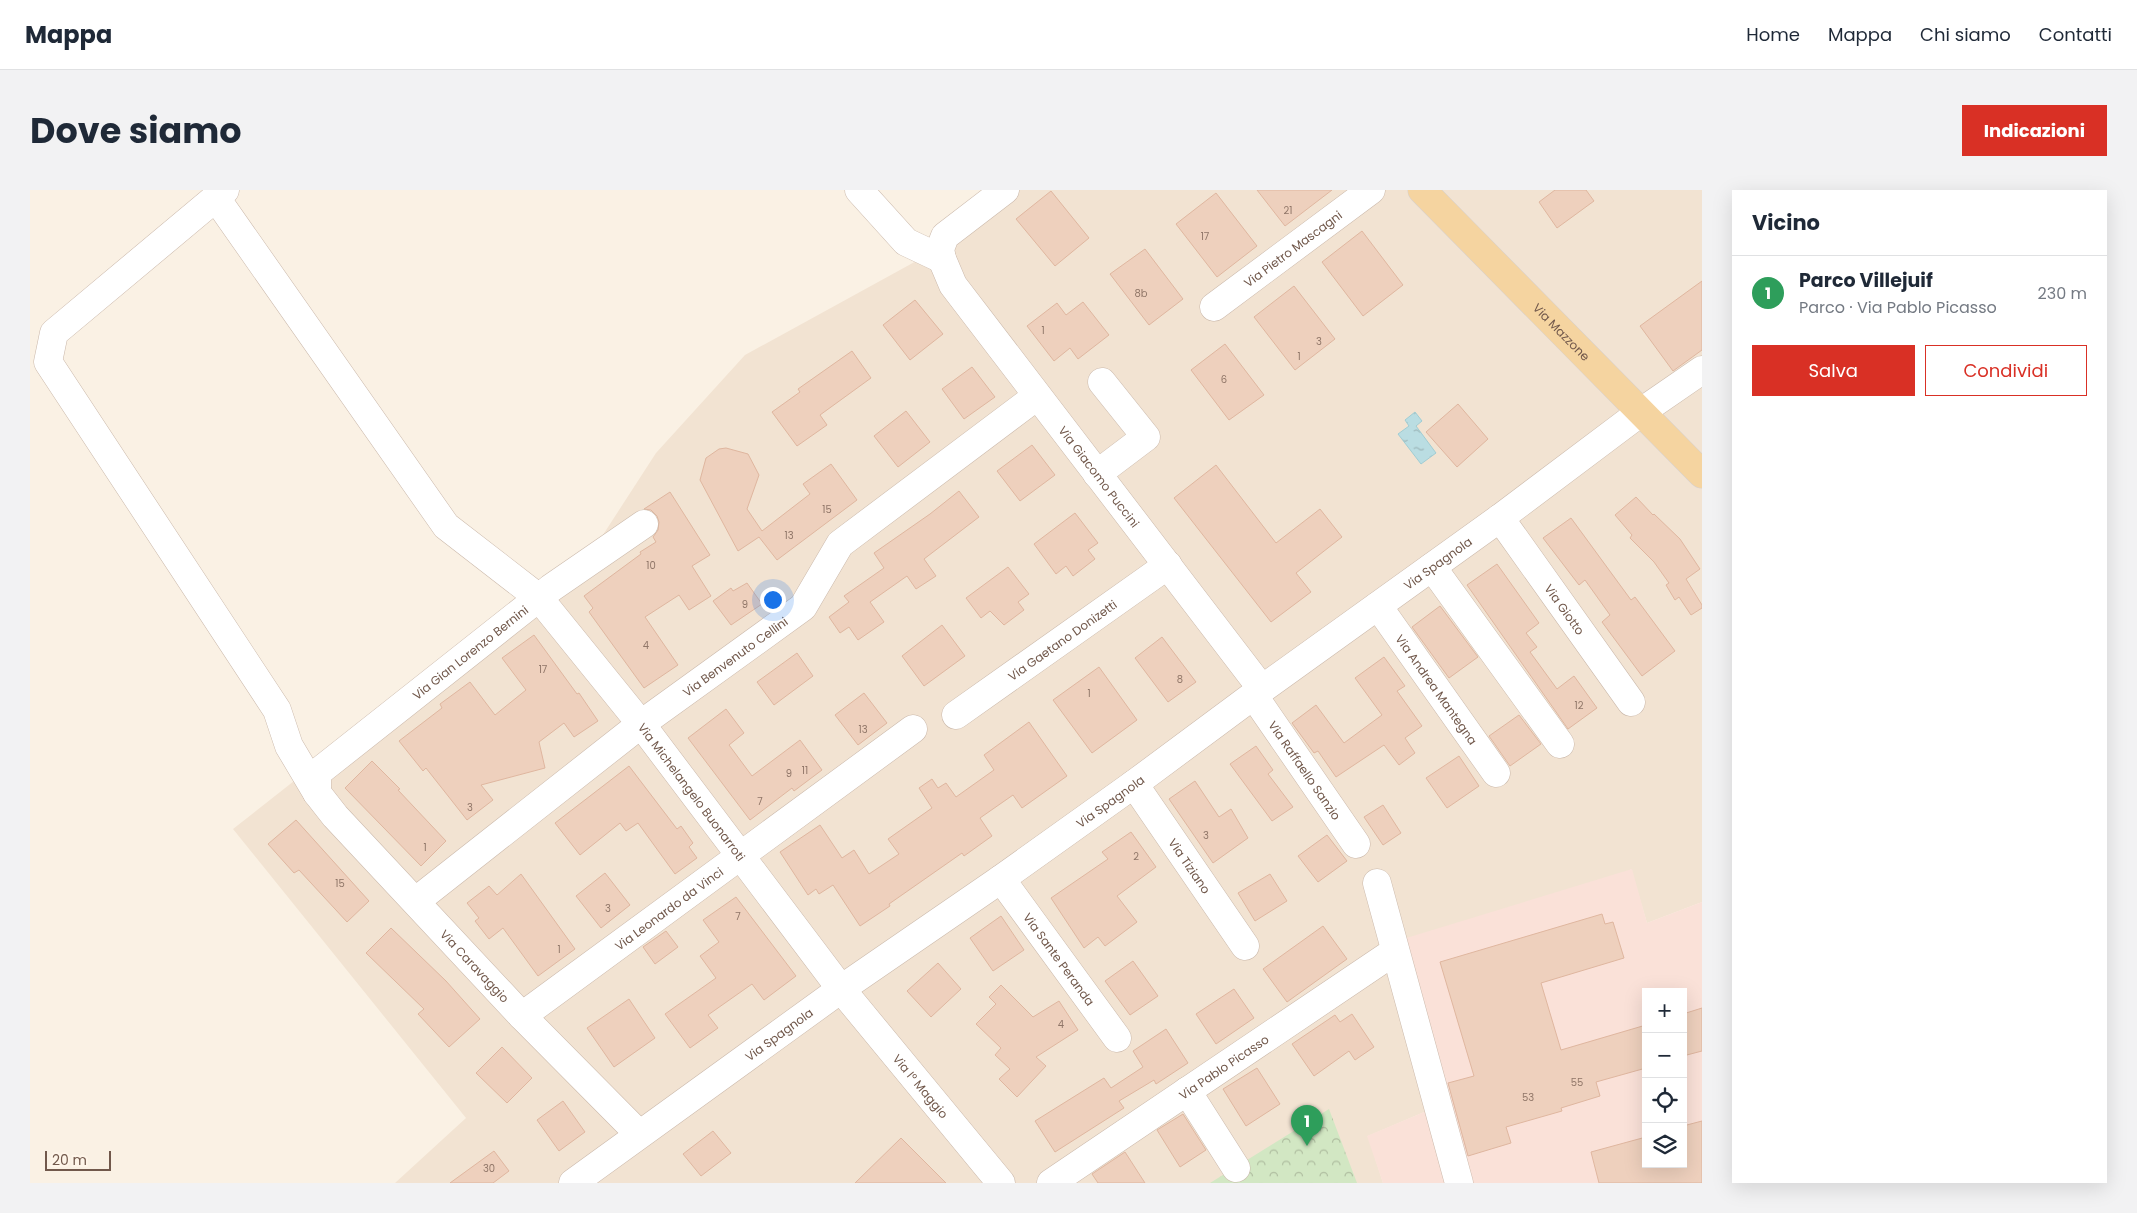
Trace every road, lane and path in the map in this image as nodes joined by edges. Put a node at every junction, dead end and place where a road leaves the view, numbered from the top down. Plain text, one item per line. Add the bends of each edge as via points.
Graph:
1 (859, 190) edge
2 (1005, 190) edge
3 (1371, 190) edge
4 (1422, 190) edge
5 (220, 194) edge
6 (942, 260) junction
7 (1214, 307) dead end
8 (1702, 370) edge
9 (1102, 382) dead end
10 (1037, 396) junction
11 (1641, 412) junction
12 (1097, 474) junction
13 (1702, 474) edge
14 (1500, 518) junction
15 (644, 524) dead end
16 (1168, 565) junction
17 (1432, 567) junction
18 (540, 598) junction
19 (1378, 606) junction
20 (1258, 692) junction
21 (1631, 702) dead end
22 (956, 715) dead end
23 (641, 724) junction
24 (912, 728) dead end
25 (1560, 744) dead end
26 (1496, 773) dead end
27 (1134, 784) junction
28 (317, 793) junction
29 (1356, 844) dead end
30 (739, 855) junction
31 (1001, 879) junction
32 (1377, 883) dead end
33 (416, 901) junction
34 (1245, 946) dead end
35 (1395, 951) junction
36 (841, 989) junction
37 (522, 1016) junction
38 (1117, 1038) dead end
39 (1187, 1091) junction
40 (639, 1134) junction
41 (1236, 1168) dead end
42 (573, 1183) edge
43 (1001, 1183) edge
44 (1051, 1183) edge
45 (1459, 1183) edge

1 - 6 street via 906,242
2 - 6 street via 945,236 940,249
3 - 7 street, Via Pietro Mascagni
4 - 11 main road, Via Mazzone
5 - 18 street, Via Michelangelo Buonarroti via 446,526
5 - 28 street, Via Caravaggio via 54,333 48,362 277,710 289,746
6 - 10 street, Via Giacomo Puccini via 953,285
8 - 11 street, Via Spagnola
9 - 12 street via 1146,437
10 - 12 street, Via Giacomo Puccini
10 - 23 street, Via Benvenuto Cellini via 840,544 803,607
11 - 13 main road, Via Mazzone
11 - 14 street, Via Spagnola
12 - 16 street, Via Giacomo Puccini
14 - 17 street, Via Spagnola
14 - 21 street, Via Giotto
15 - 18 street, Via Gian Lorenzo Bernini
16 - 20 street, Via Giacomo Puccini
16 - 22 street, Via Gaetano Donizetti
17 - 19 street, Via Spagnola
17 - 25 street
18 - 23 street, Via Michelangelo Buonarroti
18 - 28 street, Via Gian Lorenzo Bernini via 317,773
19 - 20 street, Via Spagnola
19 - 26 street, Via Andrea Mantegna
20 - 27 street, Via Spagnola
20 - 29 street, Via Raffaello Sanzio
23 - 30 street, Via Michelangelo Buonarroti
23 - 33 street, Via Benvenuto Cellini
24 - 30 street, Via Leonardo da Vinci
27 - 31 street, Via Spagnola
27 - 34 street, Via Tiziano
28 - 33 street, Via Caravaggio
30 - 36 street, Via Michelangelo Buonarroti
30 - 37 street, Via Leonardo da Vinci
31 - 36 street, Via Spagnola
31 - 38 street, Via Sante Peranda
32 - 35 street
33 - 37 street, Via Caravaggio
35 - 39 street, Via Pablo Picasso
35 - 45 street
36 - 40 street, Via Spagnola
36 - 43 street, Via I° Maggio
37 - 40 street, Via Caravaggio
39 - 41 street
39 - 44 street, Via Pablo Picasso
40 - 42 street, Via Spagnola

